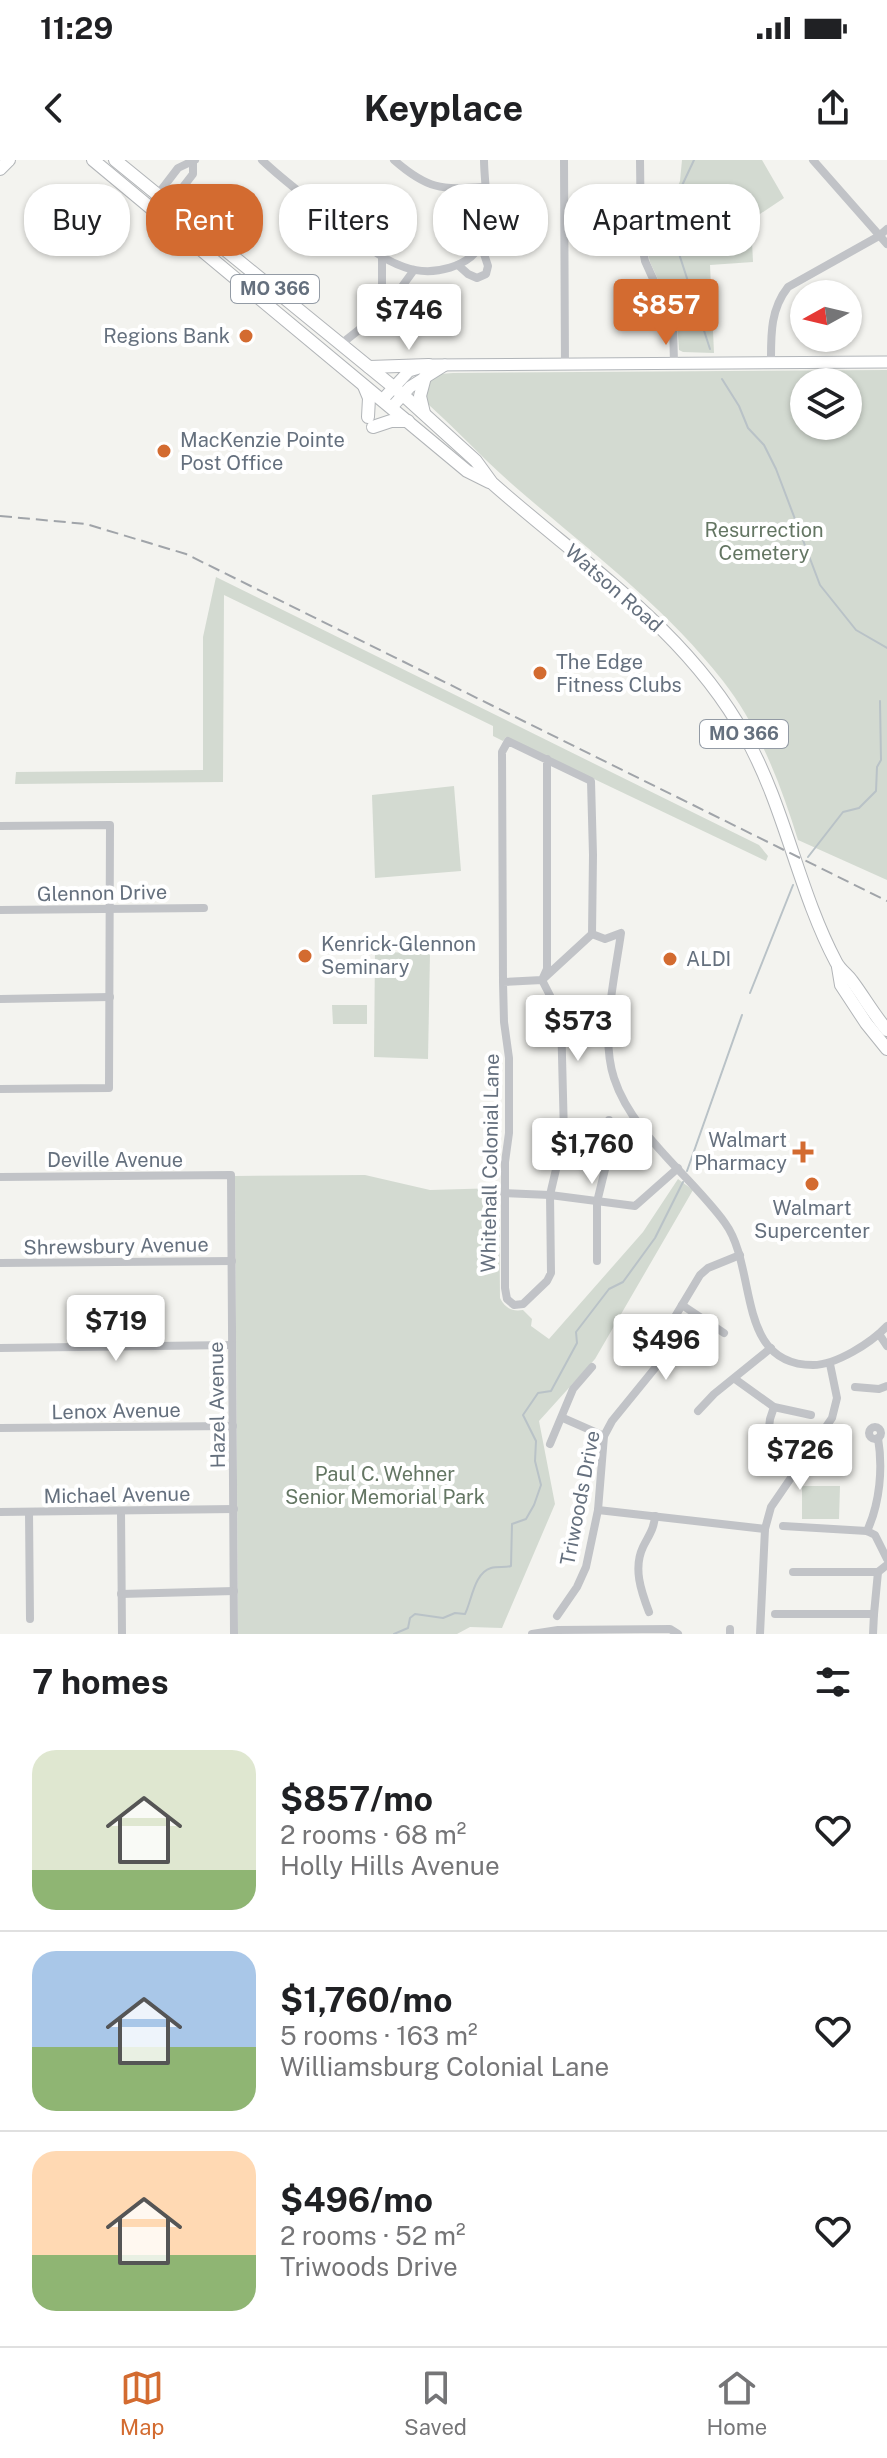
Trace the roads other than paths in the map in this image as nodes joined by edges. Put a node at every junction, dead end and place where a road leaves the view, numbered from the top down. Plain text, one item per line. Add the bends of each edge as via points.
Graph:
1 (9, 160) edge
2 (93, 160) edge
3 (115, 160) edge
4 (262, 160) edge
5 (394, 160) edge
6 (484, 160) edge
7 (564, 160) edge
8 (640, 160) edge
9 (813, 160) edge
10 (194, 161) edge
11 (0, 169) edge
12 (166, 184) edge
13 (185, 184) edge
14 (484, 184) edge
15 (146, 186) edge
16 (433, 186) edge
17 (146, 203) edge
18 (887, 229) edge
19 (879, 236) junction
20 (887, 244) edge
21 (210, 256) edge
22 (232, 256) edge
23 (474, 256) edge
24 (485, 256) edge
25 (382, 257) junction
26 (458, 265) junction
27 (414, 270) junction
28 (367, 328) junction
29 (341, 344) junction
30 (887, 362) edge
31 (771, 363) junction
32 (674, 364) junction
33 (565, 365) junction
34 (369, 367) junction
35 (427, 371) junction
36 (363, 383) junction
37 (397, 390) junction
38 (387, 403) junction
39 (424, 413) junction
40 (408, 421) junction
41 (492, 483) junction
42 (547, 759) junction
43 (0, 826) edge
44 (204, 908) dead end
45 (110, 909) junction
46 (0, 910) edge
47 (592, 934) junction
48 (838, 967) junction
49 (542, 980) junction
50 (503, 982) junction
51 (110, 997) junction
52 (0, 999) edge
53 (887, 1030) edge
54 (887, 1049) edge
55 (0, 1089) edge
56 (609, 1120) dead end
57 (678, 1168) junction
58 (231, 1175) joint
59 (0, 1177) edge
60 (504, 1193) junction
61 (550, 1195) junction
62 (597, 1202) junction
63 (740, 1255) junction
64 (232, 1261) junction
65 (597, 1261) dead end
66 (0, 1263) edge
67 (682, 1305) junction
68 (887, 1326) edge
69 (724, 1333) dead end
70 (879, 1334) junction
71 (232, 1345) junction
72 (887, 1346) edge
73 (0, 1348) edge
74 (771, 1348) junction
75 (830, 1364) junction
76 (592, 1367) dead end
77 (735, 1379) junction
78 (887, 1386) edge
79 (855, 1387) dead end
80 (774, 1407) junction
81 (698, 1411) dead end
82 (811, 1415) dead end
83 (563, 1418) junction
84 (233, 1426) junction
85 (0, 1428) edge
86 (604, 1436) junction
87 (878, 1438) dead end
88 (550, 1444) dead end
89 (765, 1463) dead end
90 (234, 1509) junction
91 (598, 1510) junction
92 (121, 1511) junction
93 (0, 1512) edge
94 (29, 1512) junction
95 (655, 1516) junction
96 (783, 1526) dead end
97 (765, 1529) junction
98 (867, 1531) junction
99 (887, 1562) edge
100 (793, 1572) dead end
101 (878, 1572) junction
102 (234, 1591) junction
103 (121, 1594) junction
104 (649, 1612) dead end
105 (775, 1614) dead end
106 (874, 1614) junction
107 (557, 1616) dead end
108 (30, 1619) dead end
109 (122, 1634) edge
110 (234, 1634) edge
111 (532, 1634) edge
112 (678, 1634) edge
113 (760, 1634) edge
114 (873, 1634) edge

1 - 11 main road
2 - 17 main road, MO 366
3 - 15 main road, MO 366
4 - 25 street
5 - 16 street
6 - 14 street
7 - 33 street
8 - 32 street via 641,240 673,323
9 - 19 street
10 - 12 street via 178,168
10 - 13 street
18 - 19 street
19 - 20 street
19 - 31 street via 788,287 774,314
21 - 36 main road, Watson Road / MO 366
22 - 29 main road, Watson Road / MO 366
23 - 26 street
24 - 26 street via 486,274 477,278
25 - 27 street
25 - 28 street via 382,287
26 - 27 street
27 - 28 street via 398,292 385,328
28 - 29 street
29 - 34 main road, Watson Road / MO 366
30 - 31 main road
31 - 32 main road
32 - 33 main road
33 - 35 main road via 445,365
34 - 35 main road
34 - 37 main road, Watson Road / MO 366
35 - 37 main road via 409,371
35 - 39 main road via 420,396
36 - 38 main road, Watson Road / MO 366
36 - 40 main road via 371,422
37 - 38 main road
37 - 39 main road, Watson Road / MO 366
38 - 40 main road, Watson Road / MO 366
39 - 41 main road, Watson Road / MO 366
40 - 41 main road, Watson Road / MO 366 via 467,471
41 - 48 main road, Watson Road / MO 366 via 658,624 717,691 763,772
42 - 47 street via 591,781
42 - 49 street via 547,969
42 - 50 street, Whitehall Colonial Lane via 508,741 502,752
43 - 45 street via 110,825
44 - 45 street, Glennon Drive
45 - 46 street, Glennon Drive
45 - 51 street
47 - 49 street
47 - 57 street via 605,939 621,933 609,1030 614,1078 628,1109
48 - 53 main road, Watson Road / MO 366
48 - 54 main road, Watson Road / MO 366 via 841,985
49 - 50 street
49 - 61 street via 561,1017 564,1135
50 - 60 street, Whitehall Colonial Lane via 509,1058
51 - 52 street
51 - 55 street via 109,1088
56 - 62 street via 609,1153
57 - 62 street via 635,1206
57 - 63 street via 713,1206
58 - 59 street, Deville Avenue
58 - 64 street, Hazel Avenue
60 - 61 street
60 - 61 street, Whitehall Colonial Lane via 505,1288 514,1305 523,1304 551,1273
61 - 62 street
62 - 65 street
63 - 67 street, Triwoods Drive via 708,1268
63 - 74 street via 754,1321
64 - 66 street, Shrewsbury Avenue
64 - 71 street, Hazel Avenue
67 - 69 street
67 - 86 street, Triwoods Drive via 660,1362
68 - 70 street
70 - 72 street
70 - 75 street
71 - 73 street
71 - 84 street, Hazel Avenue
74 - 75 street via 794,1363
74 - 77 street
75 - 97 street via 837,1398 832,1418 771,1507
76 - 83 street via 573,1389
77 - 80 street
77 - 81 street
78 - 79 street
80 - 82 street
80 - 89 street
83 - 86 street
83 - 88 street
84 - 85 street, Lenox Avenue
84 - 90 street, Hazel Avenue
86 - 91 street, Triwoods Drive
87 - 98 street via 880,1478
90 - 92 street, Michael Avenue
90 - 102 street, Hazel Avenue
91 - 95 street
91 - 107 street, Triwoods Drive via 586,1567
92 - 94 street, Michael Avenue
92 - 103 street
93 - 94 street, Michael Avenue
94 - 108 street
95 - 97 street
95 - 104 street via 638,1576
96 - 98 street
97 - 113 street
98 - 99 street via 875,1535
99 - 101 street
100 - 101 street
101 - 106 street
102 - 103 street
102 - 110 street, Hazel Avenue
103 - 109 street
105 - 106 street
106 - 114 street
111 - 112 street via 670,1629

